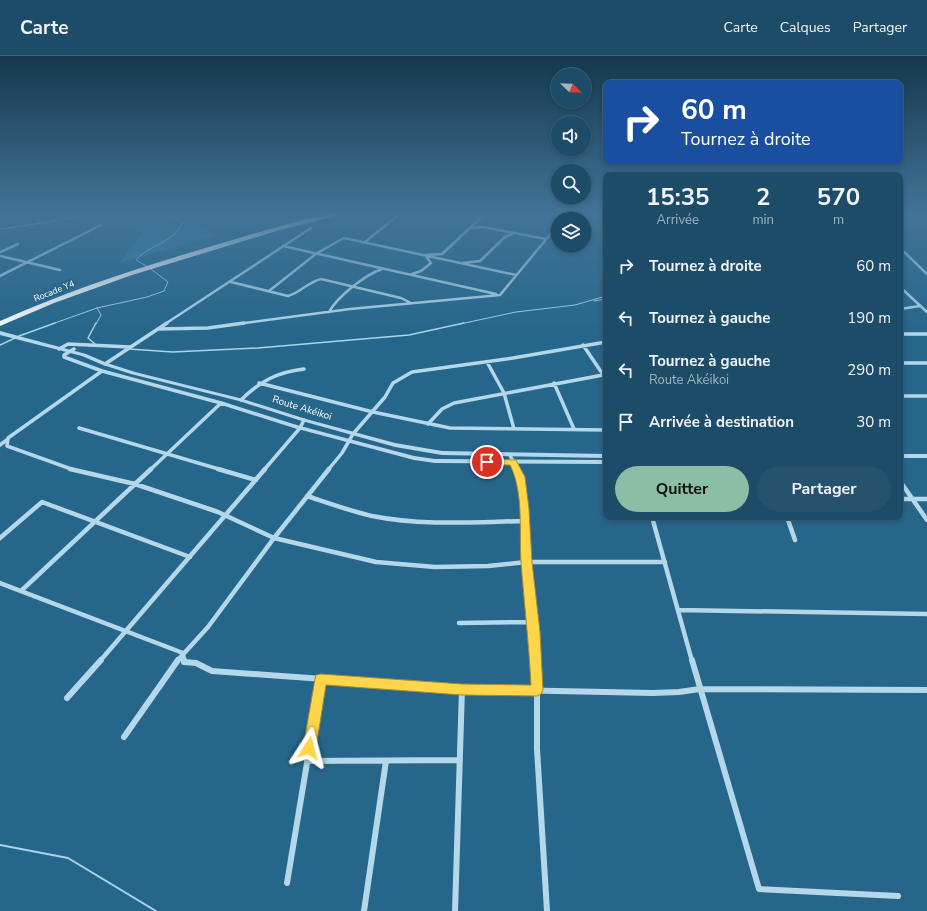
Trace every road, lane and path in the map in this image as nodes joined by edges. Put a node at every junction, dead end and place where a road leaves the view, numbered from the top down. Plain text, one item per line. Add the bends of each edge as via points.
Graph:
1 (48, 252) edge
2 (190, 252) edge
3 (194, 252) edge
4 (274, 252) edge
5 (312, 252) edge
6 (411, 252) edge
7 (444, 252) edge
8 (489, 252) edge
9 (535, 252) edge
10 (904, 252) edge
11 (317, 253) junction
12 (425, 255) junction
13 (0, 256) edge
14 (28, 262) junction
15 (159, 262) junction
16 (459, 263) junction
17 (385, 268) junction
18 (60, 270) dead end
19 (125, 272) junction
20 (408, 274) junction
21 (927, 274) edge
22 (516, 275) junction
23 (0, 276) edge
24 (231, 282) junction
25 (354, 287) junction
26 (903, 290) edge
27 (269, 291) junction
28 (500, 295) junction
29 (411, 303) junction
30 (921, 307) junction
31 (927, 308) edge
32 (903, 309) edge
33 (330, 312) junction
34 (927, 312) edge
35 (0, 317) edge
36 (0, 324) edge
37 (158, 329) junction
38 (0, 333) edge
39 (903, 334) edge
40 (927, 334) edge
41 (603, 342) edge
42 (583, 345) junction
43 (130, 347) junction
44 (59, 349) junction
45 (71, 350) junction
46 (487, 362) junction
47 (927, 363) edge
48 (105, 364) junction
49 (903, 364) edge
50 (304, 369) dead end
51 (102, 371) junction
52 (603, 374) joint
53 (259, 383) junction
54 (554, 383) junction
55 (504, 393) junction
56 (903, 396) edge
57 (927, 396) edge
58 (241, 400) junction
59 (221, 403) junction
60 (373, 412) junction
61 (304, 420) junction
62 (428, 424) junction
63 (79, 428) dead end
64 (300, 428) junction
65 (514, 429) junction
66 (574, 429) junction
67 (603, 430) edge
68 (351, 437) junction
69 (8, 438) junction
70 (0, 444) edge
71 (167, 454) junction
72 (510, 455) junction
73 (603, 456) edge
74 (903, 456) edge
75 (927, 456) edge
76 (513, 462) junction
77 (603, 462) edge
78 (256, 480) junction
79 (134, 484) junction
80 (903, 485) edge
81 (307, 496) junction
82 (912, 498) junction
83 (903, 499) edge
84 (927, 499) edge
85 (226, 516) junction
86 (525, 520) junction
87 (653, 520) edge
88 (788, 520) edge
89 (927, 520) edge
90 (94, 522) junction
91 (0, 538) edge
92 (274, 538) junction
93 (795, 540) dead end
94 (190, 557) junction
95 (526, 562) junction
96 (665, 562) junction
97 (0, 583) edge
98 (21, 591) junction
99 (678, 610) junction
100 (927, 614) edge
101 (533, 622) junction
102 (459, 623) dead end
103 (127, 631) junction
104 (183, 653) junction
105 (321, 679) junction
106 (462, 689) junction
107 (700, 689) junction
108 (537, 690) junction
109 (927, 690) edge
110 (67, 698) dead end
111 (124, 737) dead end
112 (460, 760) junction
113 (386, 761) junction
114 (307, 762) junction
115 (287, 883) dead end
116 (898, 896) dead end
117 (364, 911) edge
118 (455, 911) edge
119 (547, 911) edge

1 - 14 street
2 - 15 highway, Rocade Y4
3 - 15 highway, Rocade Y4
4 - 24 street
5 - 11 street
6 - 12 street
7 - 12 street
8 - 16 street via 480,261
9 - 22 street
10 - 21 street
11 - 17 street
11 - 27 street
12 - 16 street
12 - 20 street via 431,263 421,271
13 - 14 street
14 - 18 street
14 - 23 street
15 - 19 highway, Rocade Y4
16 - 22 street
17 - 20 street
17 - 25 street via 375,271
19 - 35 highway, Rocade Y4 via 80,284
19 - 36 highway, Rocade Y4
20 - 28 street
22 - 28 street
24 - 27 street
24 - 37 street
25 - 27 street via 321,279 293,295 283,296
25 - 29 street via 401,298
25 - 33 street via 332,305
26 - 30 street
28 - 29 street
29 - 33 street
30 - 31 street
30 - 32 street
30 - 34 street
33 - 37 street via 208,328
37 - 43 street
38 - 44 street, Route Akéikoi
39 - 40 street
41 - 42 street
42 - 46 street
42 - 52 street
43 - 44 street via 68,344
43 - 48 street
44 - 45 street, Route Akéikoi
45 - 48 street, Route Akéikoi
45 - 51 street via 64,357
46 - 55 street
46 - 60 street via 410,372 393,383
47 - 49 street
48 - 58 street, Route Akéikoi
50 - 53 street via 278,373
51 - 59 street
51 - 69 street
52 - 54 street
53 - 58 street
53 - 60 street
54 - 55 street
54 - 66 street
55 - 62 street via 446,406
55 - 65 street
56 - 57 street
58 - 61 street, Route Akéikoi
59 - 64 street
59 - 71 street
60 - 62 street
60 - 68 street
61 - 64 street
61 - 68 street, Route Akéikoi
62 - 65 street via 454,428
63 - 71 street
64 - 68 street, Route Akéikoi
64 - 78 street
65 - 66 street
66 - 67 street
68 - 72 street, Route Akéikoi via 427,452
68 - 76 street, Route Akéikoi via 414,458 435,462
68 - 81 street via 342,453
69 - 70 street
69 - 79 street via 6,446 70,469
71 - 78 street
71 - 79 street
72 - 73 street, Route Akéikoi
72 - 76 street
74 - 75 street
76 - 77 street, Route Akéikoi
76 - 86 street via 521,477
78 - 85 street
79 - 85 street
79 - 90 street
80 - 82 street
81 - 86 street via 371,516 403,520
81 - 92 street
82 - 83 street
82 - 84 street
82 - 89 street
85 - 92 street
85 - 94 street
86 - 95 street
87 - 96 street
88 - 93 street
90 - 91 street via 42,502
90 - 94 street
90 - 98 street
92 - 95 street via 376,562 435,567
92 - 104 street via 208,627
94 - 103 street
95 - 96 street
95 - 101 street
96 - 99 street
97 - 98 street
98 - 103 street
99 - 100 street
99 - 107 street
101 - 102 street
101 - 108 street
103 - 104 street
103 - 110 street
104 - 105 street via 184,662 196,663 212,671
104 - 111 street
105 - 106 street
105 - 114 street
106 - 108 street
106 - 112 street
107 - 108 street via 653,693
107 - 109 street
107 - 116 street via 759,889
108 - 119 street via 536,749
112 - 113 street
112 - 118 street
113 - 114 street
113 - 117 street
114 - 115 street

